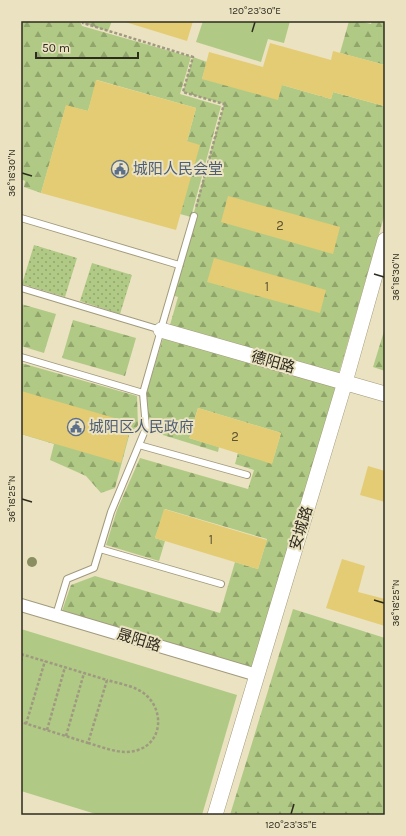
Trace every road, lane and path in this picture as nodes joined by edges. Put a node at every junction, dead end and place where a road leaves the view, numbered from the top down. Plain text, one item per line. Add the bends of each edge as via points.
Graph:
1 (82, 21) edge
2 (194, 216) joint
3 (21, 218) edge
4 (385, 240) edge
5 (180, 265) junction
6 (21, 288) edge
7 (161, 330) junction
8 (21, 357) edge
9 (345, 382) junction
10 (143, 393) junction
11 (385, 394) edge
12 (139, 445) junction
13 (247, 475) dead end
14 (100, 549) junction
15 (221, 584) dead end
16 (21, 605) edge
17 (56, 615) junction
18 (22, 654) edge
19 (21, 661) edge
20 (45, 661) junction
21 (65, 667) junction
22 (84, 673) junction
23 (257, 676) junction
24 (107, 680) junction
25 (21, 722) edge
26 (26, 724) junction
27 (47, 730) junction
28 (66, 736) junction
29 (88, 743) junction
30 (216, 815) edge

1 - 2 path via 193,57 183,92 224,104
2 - 5 lane
3 - 5 lane
4 - 9 street, 安城路
5 - 7 lane
6 - 7 lane
7 - 9 street, 德阳路
7 - 10 lane
8 - 10 lane
9 - 11 street, 德阳路
9 - 23 street, 安城路
10 - 12 lane via 146,428
12 - 13 lane
12 - 14 lane via 111,512
14 - 15 lane
14 - 17 lane via 94,568 67,579
16 - 17 street, 晟阳路
17 - 23 street, 晟阳路
18 - 19 path
18 - 20 path
20 - 21 path
20 - 26 path
21 - 22 path
21 - 27 path
22 - 24 path
22 - 28 path
23 - 30 street, 安城路
24 - 29 path
24 - 29 path via 131,687 146,695 156,709 159,721 156,735 138,751 117,752
25 - 26 path
26 - 27 path
27 - 28 path
28 - 29 path

